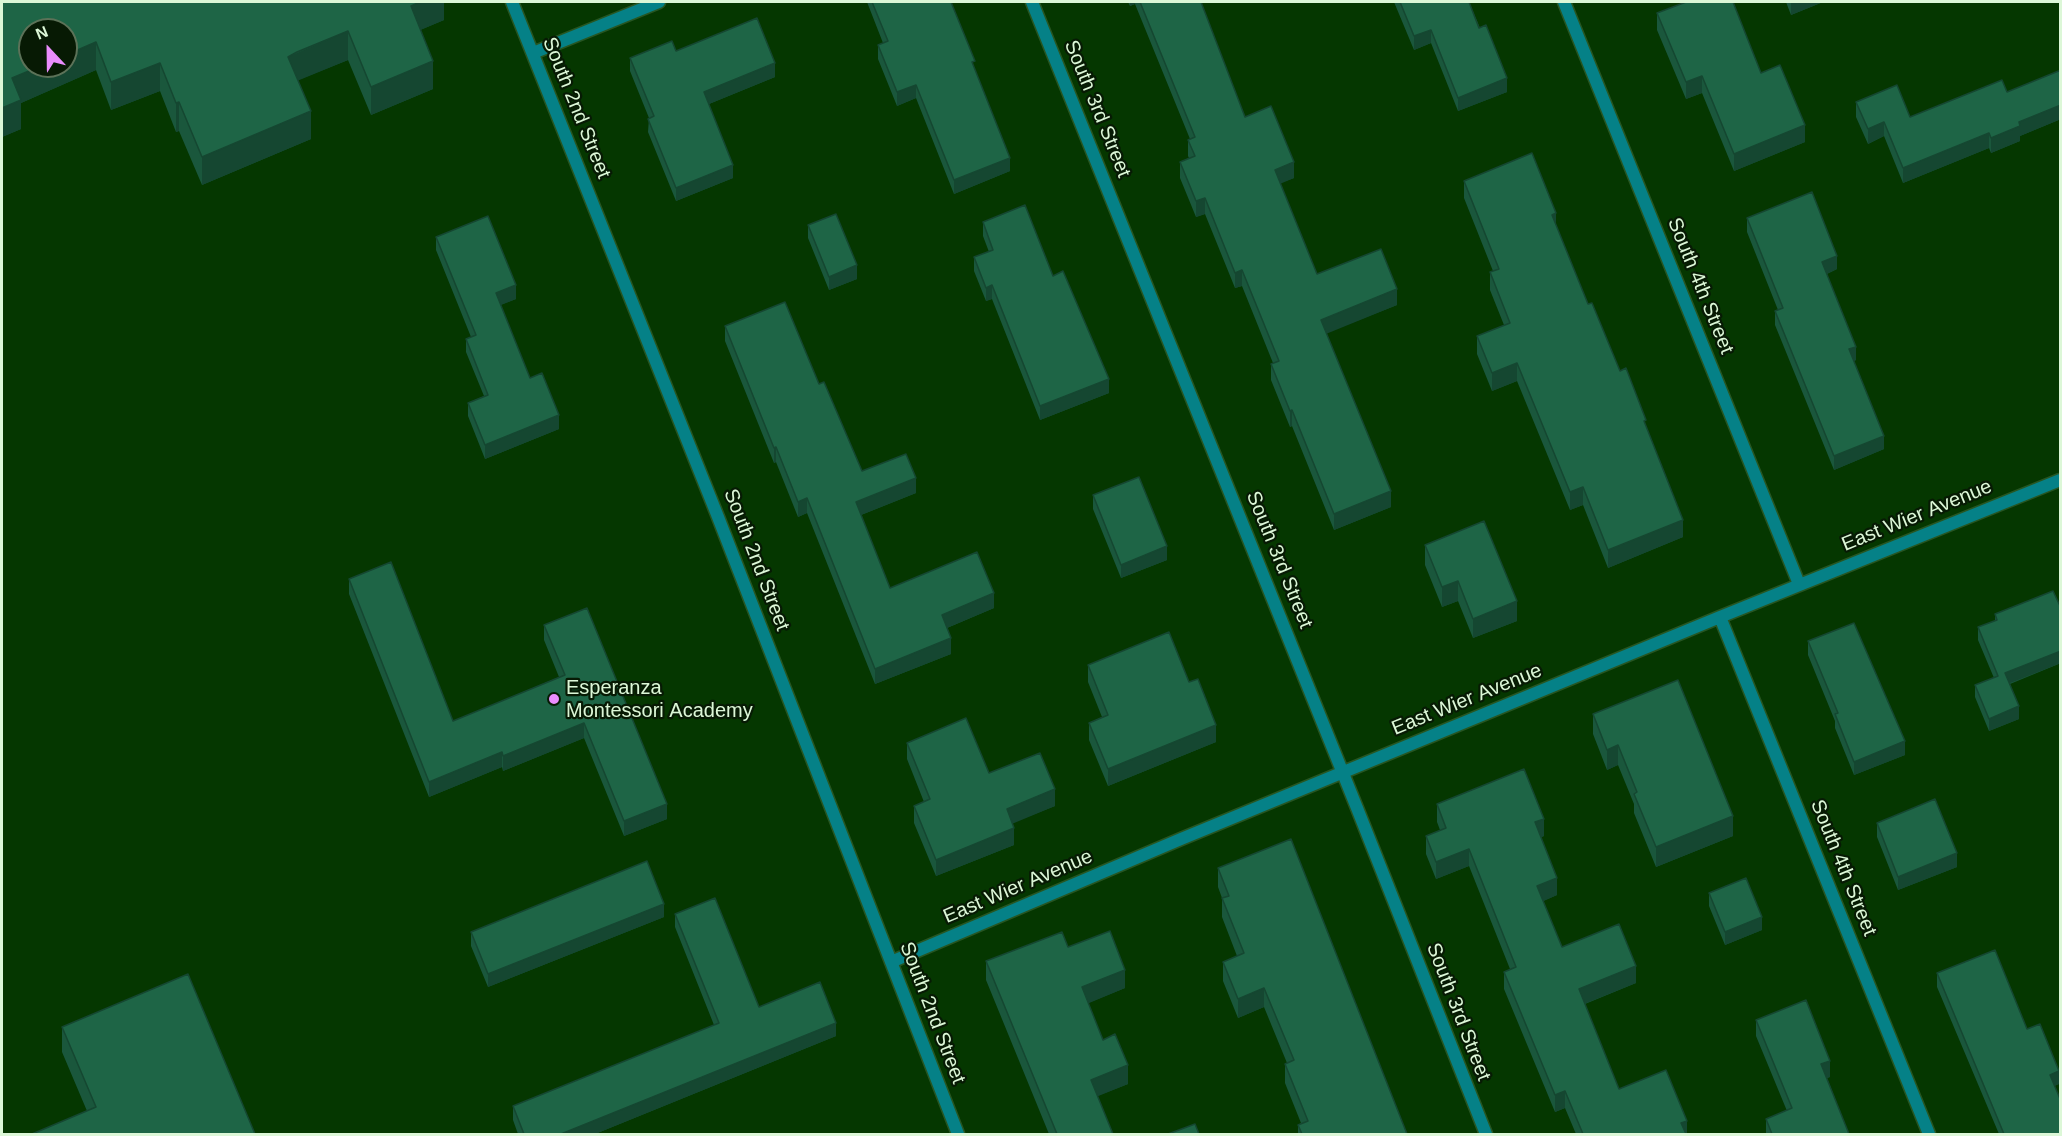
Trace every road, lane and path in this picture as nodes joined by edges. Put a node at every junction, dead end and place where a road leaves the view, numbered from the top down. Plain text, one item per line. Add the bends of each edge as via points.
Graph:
1 (512, 2) edge
2 (659, 2) edge
3 (1032, 2) edge
4 (1564, 2) edge
5 (533, 53) junction
6 (2061, 480) edge
7 (1799, 584) junction
8 (1720, 617) junction
9 (1343, 773) junction
10 (891, 962) junction
11 (958, 1134) edge
12 (1486, 1134) edge
13 (1929, 1134) edge

1 - 5 street, South 2nd Street
2 - 5 street
3 - 9 street, South 3rd Street
4 - 7 street, South 4th Street
5 - 10 street, South 2nd Street
6 - 7 street, East Wier Avenue
7 - 8 street, East Wier Avenue
8 - 9 street, East Wier Avenue
8 - 13 street, South 4th Street
9 - 10 street, East Wier Avenue
9 - 12 street, South 3rd Street
10 - 11 street, South 2nd Street

